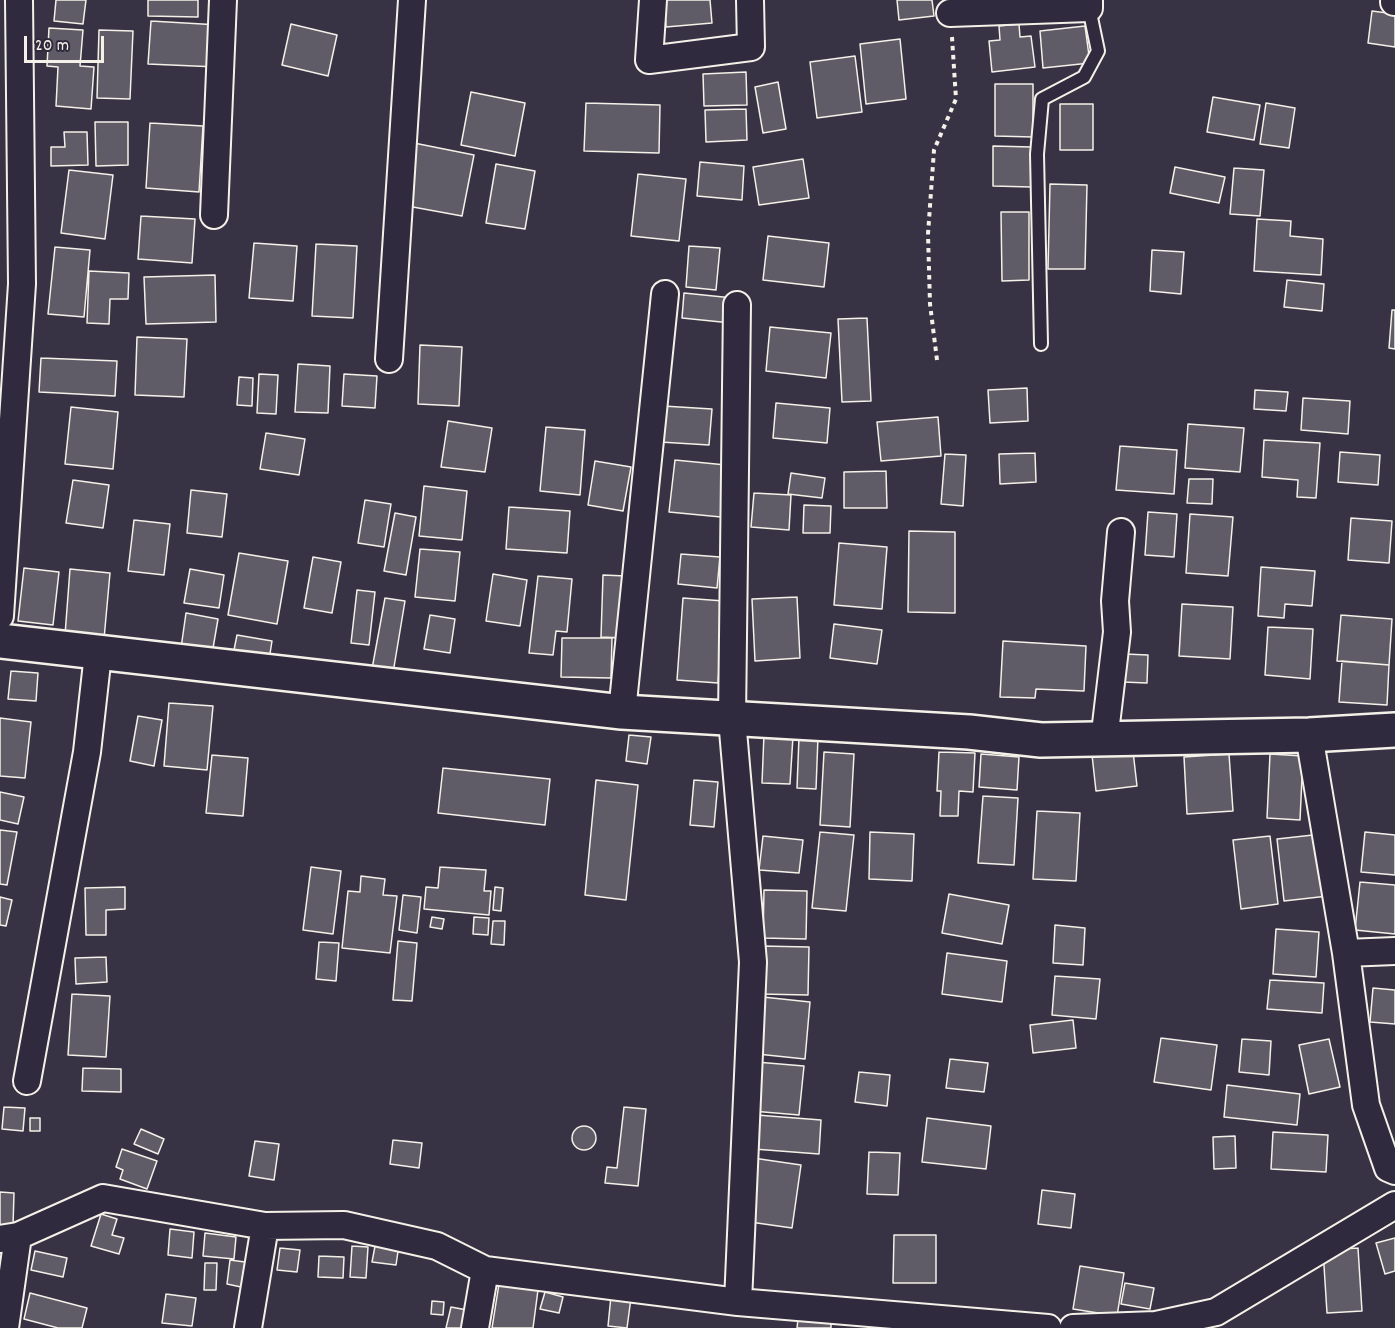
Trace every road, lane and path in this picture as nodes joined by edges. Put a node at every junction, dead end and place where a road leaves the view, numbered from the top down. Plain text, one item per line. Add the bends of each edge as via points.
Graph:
1 (19, 0) edge
2 (223, 0) edge
3 (412, 0) edge
4 (653, 0) edge
5 (750, 0) edge
6 (1089, 4) edge
7 (950, 13) joint
8 (214, 215) dead end
9 (665, 294) dead end
10 (737, 305) dead end
11 (1041, 344) dead end
12 (389, 359) dead end
13 (937, 360) dead end
14 (1121, 532) dead end
15 (0, 616) edge
16 (0, 641) edge
17 (98, 654) junction
18 (622, 712) junction
19 (732, 719) junction
20 (1395, 730) edge
21 (1309, 735) junction
22 (1104, 741) junction
23 (1395, 951) edge
24 (1346, 953) junction
25 (27, 1081) dead end
26 (1395, 1171) edge
27 (1395, 1205) edge
28 (265, 1226) junction
29 (9, 1237) edge
30 (485, 1270) junction
31 (738, 1302) junction
32 (5, 1328) edge
33 (248, 1328) edge
34 (475, 1328) edge
35 (1048, 1328) edge
36 (1073, 1328) edge

1 - 15 street via 22,284
2 - 8 street
3 - 12 street
4 - 5 street via 649,60 751,47
6 - 7 street
6 - 11 lane via 1098,51 1084,77 1042,99 1037,154
7 - 13 path via 956,99 934,150 928,234
9 - 18 street
10 - 19 street
14 - 22 street via 1115,601 1117,632
16 - 17 street
17 - 18 street
17 - 25 street via 87,752
18 - 19 street
19 - 22 street
19 - 31 street via 753,962
20 - 21 street
21 - 22 street
21 - 24 street
23 - 24 street
24 - 26 street via 1366,1105 1388,1167
27 - 36 street via 1216,1312 1156,1325
28 - 29 street via 103,1198
28 - 30 street via 344,1225 437,1246
28 - 33 street
29 - 32 street
30 - 31 street
30 - 34 street
31 - 35 street

